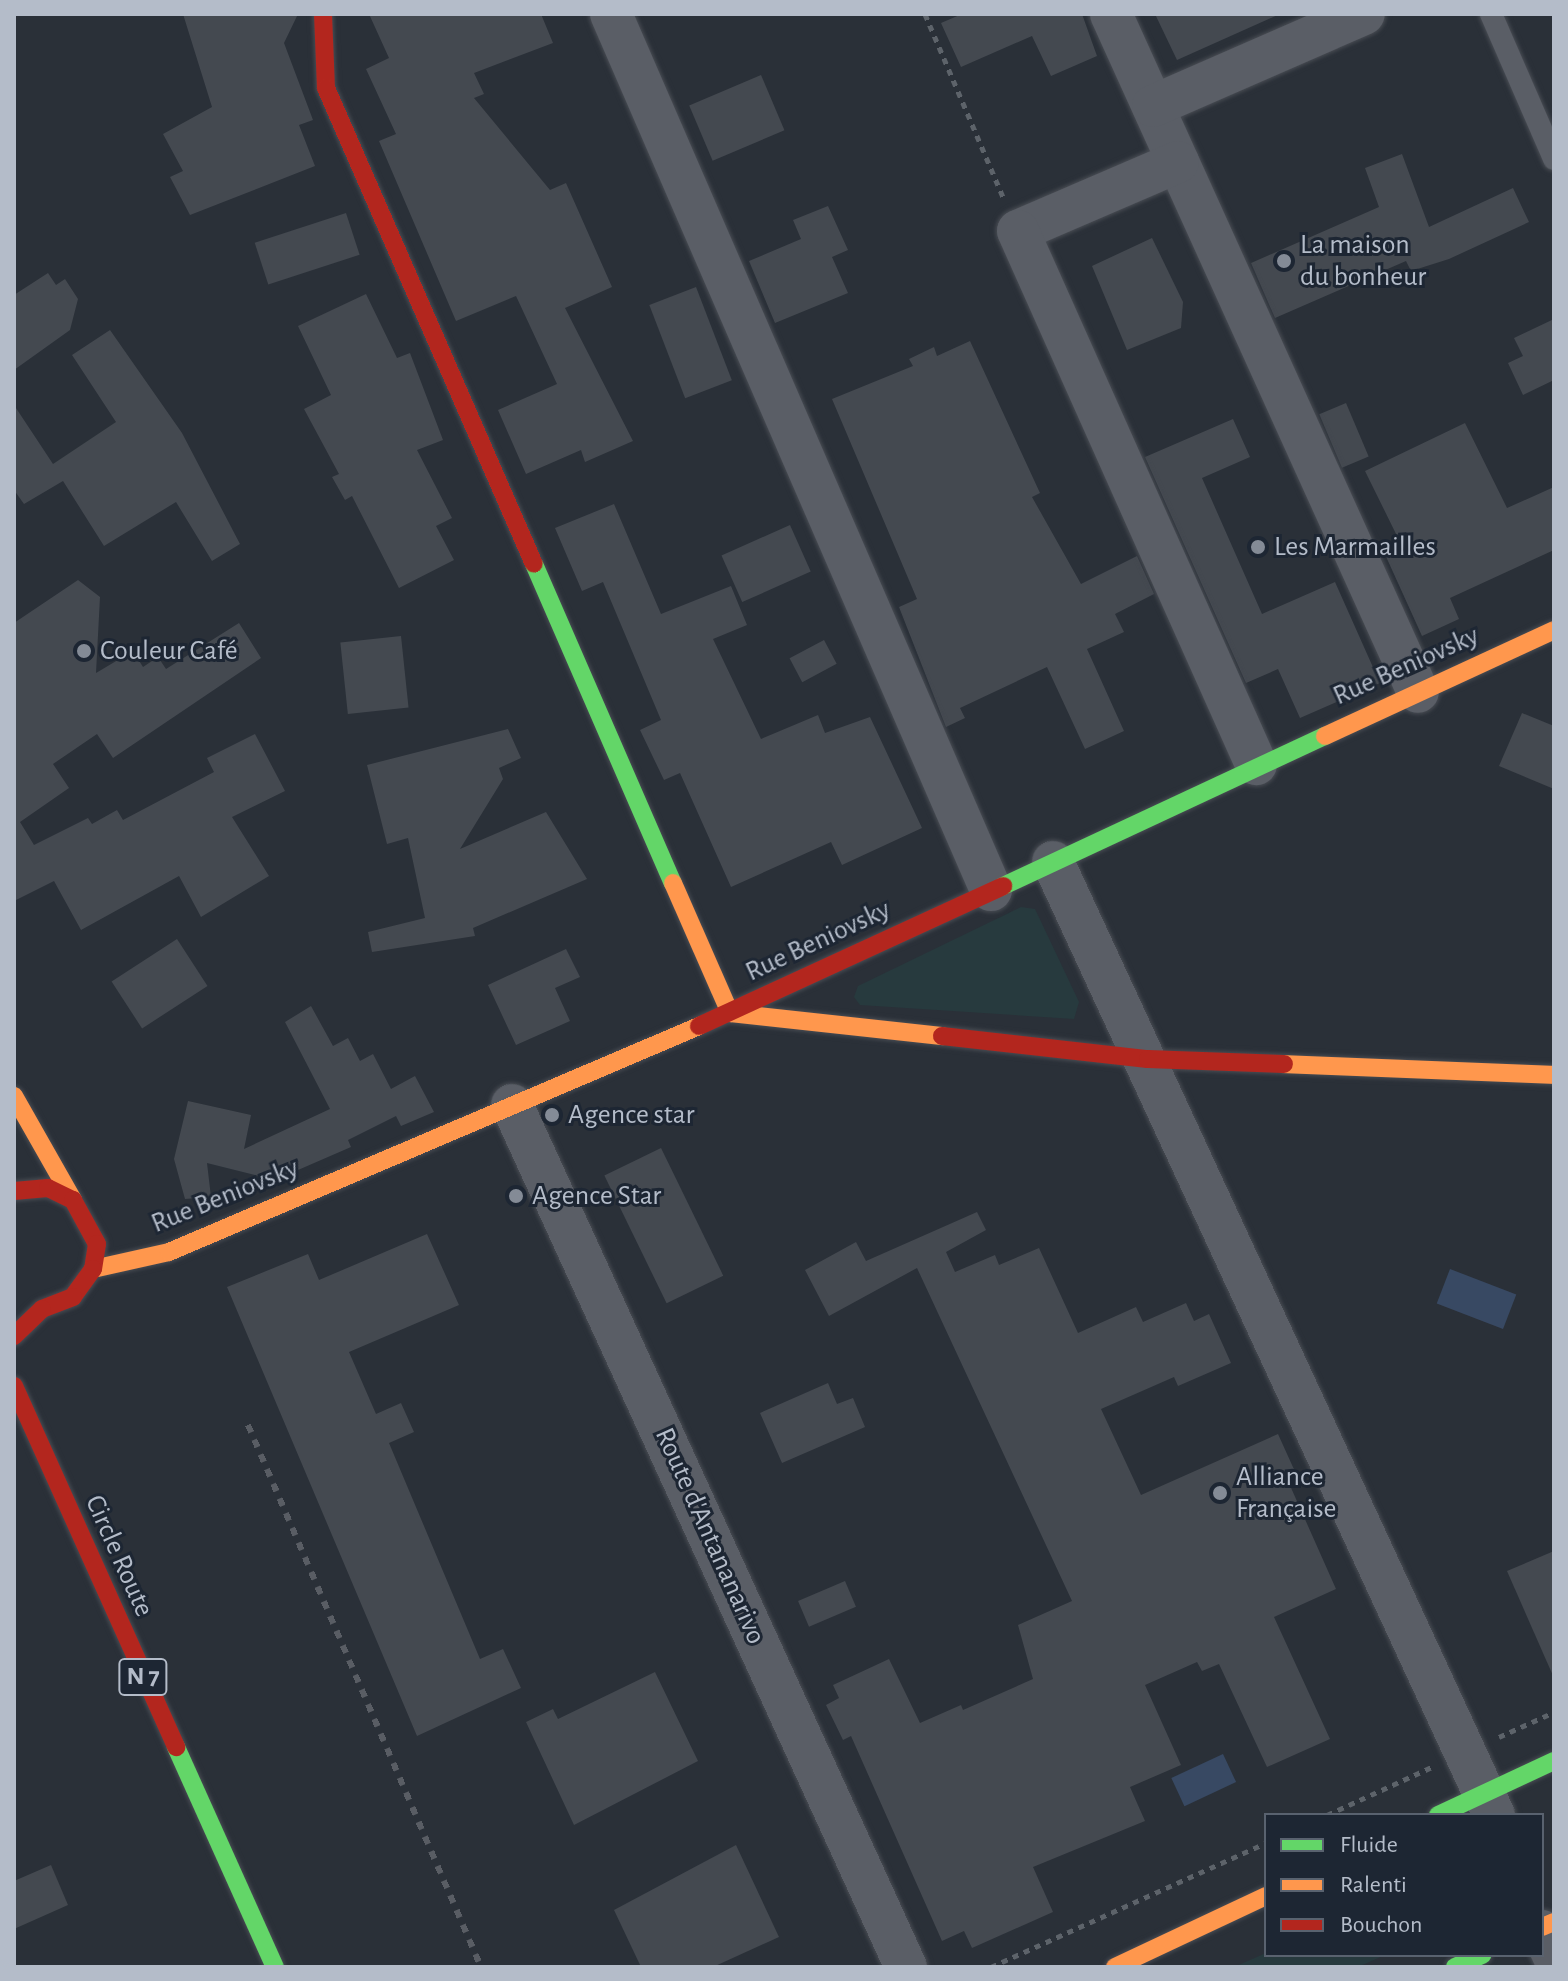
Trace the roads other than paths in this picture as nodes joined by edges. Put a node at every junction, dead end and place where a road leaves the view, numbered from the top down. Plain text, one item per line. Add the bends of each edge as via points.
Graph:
1 (323, 14) edge
2 (611, 14) edge
3 (1111, 14) edge
4 (1364, 14) edge
5 (1491, 14) edge
6 (1153, 106) junction
7 (1554, 159) edge
8 (1178, 162) junction
9 (1554, 630) edge
10 (1418, 692) junction
11 (1256, 764) junction
12 (1053, 862) junction
13 (991, 890) junction
14 (730, 1013) junction
15 (1148, 1059) junction
16 (1554, 1075) edge
17 (14, 1096) edge
18 (512, 1105) junction
19 (14, 1191) edge
20 (73, 1200) junction
21 (93, 1269) junction
22 (14, 1306) edge
23 (42, 1309) junction
24 (14, 1336) edge
25 (14, 1386) edge
26 (1554, 1761) edge
27 (1489, 1804) edge
28 (1447, 1813) edge
29 (1264, 1897) edge
30 (1544, 1934) edge
31 (1478, 1957) edge
32 (1554, 1957) edge
33 (275, 1967) edge
34 (906, 1967) edge
35 (1115, 1967) edge
36 (1455, 1967) edge

1 - 14 street via 326,88
2 - 13 street
3 - 6 street
4 - 6 street
5 - 7 lane
6 - 8 street
8 - 10 street
8 - 11 street via 1018,231
9 - 10 street, Rue Beniovsky
10 - 11 street, Rue Beniovsky
11 - 12 street, Rue Beniovsky
12 - 13 street, Rue Beniovsky
12 - 15 street
13 - 14 street, Rue Beniovsky
14 - 15 street
14 - 18 street, Rue Beniovsky
15 - 16 street
15 - 27 street
17 - 20 street
18 - 21 street, Rue Beniovsky via 169,1252
18 - 34 street, Route d'Antananarivo
19 - 20 street via 48,1188
20 - 21 street via 89,1219
21 - 23 street via 73,1297
22 - 23 street
23 - 24 street
25 - 33 street, Circle Route / N 7
26 - 27 street
27 - 28 street
29 - 35 street
30 - 32 street
31 - 36 street

